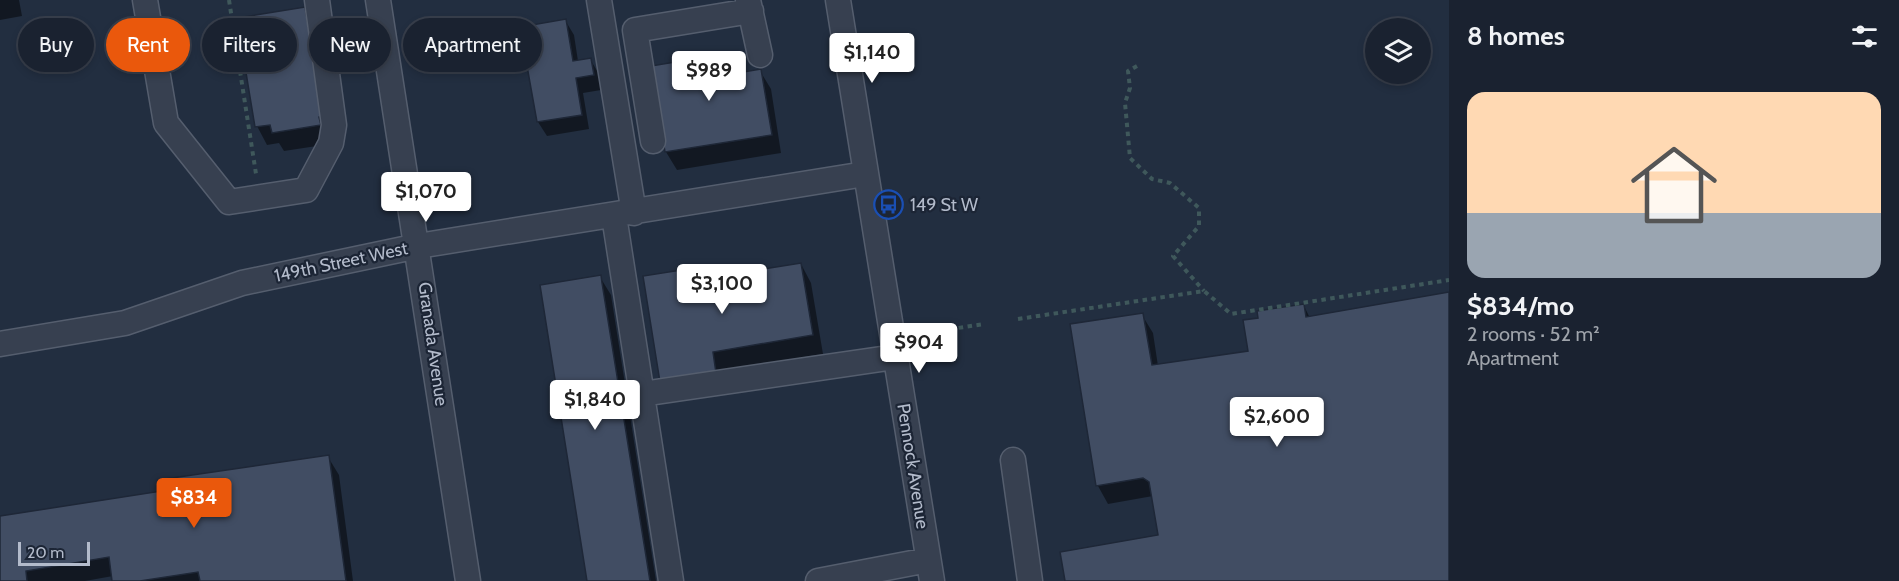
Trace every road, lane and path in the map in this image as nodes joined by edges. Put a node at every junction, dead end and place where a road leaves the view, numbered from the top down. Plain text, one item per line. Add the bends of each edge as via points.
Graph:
1 (145, 0) edge
2 (229, 0) edge
3 (317, 0) edge
4 (378, 0) edge
5 (599, 0) edge
6 (838, 0) edge
7 (750, 5) edge
8 (760, 56) dead end
9 (1137, 66) dead end
10 (644, 86) junction
11 (614, 91) junction
12 (653, 141) dead end
13 (865, 174) junction
14 (259, 197) junction
15 (624, 214) junction
16 (418, 246) junction
17 (1449, 280) edge
18 (1204, 291) junction
19 (1018, 319) dead end
20 (984, 324) dead end
21 (932, 332) dead end
22 (0, 344) edge
23 (895, 357) junction
24 (642, 394) junction
25 (1013, 460) dead end
26 (930, 571) edge
27 (468, 581) edge
28 (671, 581) edge
29 (818, 581) edge
30 (1030, 581) edge

1 - 14 street via 166,123 229,202
2 - 14 path
3 - 14 street via 334,125 331,143 306,190
4 - 16 street, Granada Avenue
5 - 11 street
6 - 13 street, Pennock Avenue
7 - 8 street
7 - 10 street via 635,30
9 - 18 path via 1128,70 1130,88 1125,103 1131,158 1152,179 1170,183 1199,208 1199,226 1173,256
10 - 11 street
10 - 12 street
11 - 15 street
13 - 15 street, 149th Street West
13 - 23 street, Pennock Avenue
15 - 16 street, 149th Street West
15 - 24 street
16 - 22 street, 149th Street West via 242,283 125,323
16 - 27 street, Granada Avenue
17 - 18 path via 1231,314
18 - 19 path
20 - 21 path
23 - 24 street
23 - 26 street, Pennock Avenue
24 - 28 street
25 - 30 street
26 - 29 street

